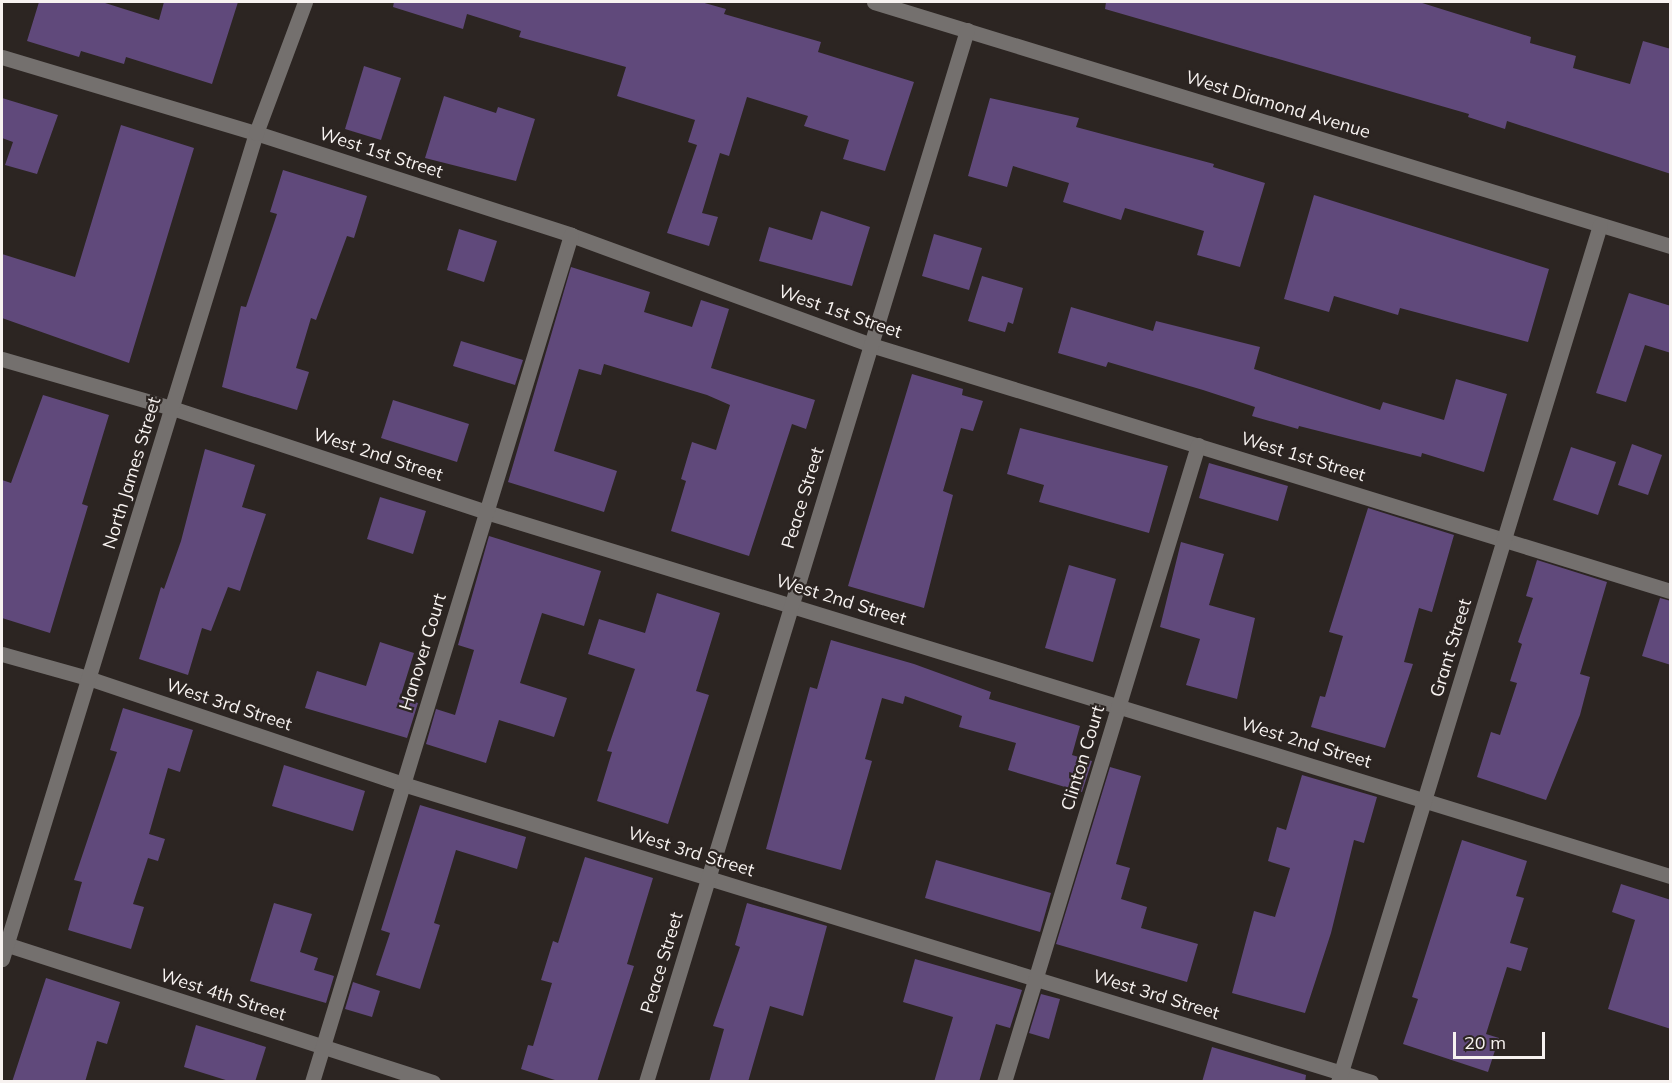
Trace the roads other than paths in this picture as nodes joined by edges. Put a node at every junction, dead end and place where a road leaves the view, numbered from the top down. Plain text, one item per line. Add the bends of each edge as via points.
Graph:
1 (305, 2) edge
2 (874, 2) edge
3 (967, 30) junction
4 (2, 57) edge
5 (256, 133) junction
6 (1600, 225) junction
7 (571, 235) junction
8 (1671, 246) edge
9 (871, 345) junction
10 (2, 359) edge
11 (172, 408) junction
12 (1198, 445) junction
13 (486, 512) junction
14 (1504, 539) junction
15 (1671, 591) edge
16 (791, 605) junction
17 (2, 654) edge
18 (88, 678) junction
19 (1119, 706) junction
20 (403, 784) junction
21 (1424, 800) junction
22 (1671, 876) edge
23 (708, 877) junction
24 (3, 949) edge
25 (1036, 978) junction
26 (322, 1048) junction
27 (1340, 1077) edge
28 (312, 1082) edge
29 (433, 1082) edge
30 (646, 1082) edge
31 (1004, 1082) edge
32 (1371, 1082) edge

1 - 5 street, North James Street
2 - 3 street, West Diamond Avenue
3 - 6 street, West Diamond Avenue
3 - 9 street, Peace Street
4 - 5 street, West 1st Street
5 - 7 street, West 1st Street
5 - 11 street, North James Street
6 - 8 street, West Diamond Avenue
6 - 14 street, Grant Street
7 - 9 street, West 1st Street
7 - 13 street, Hanover Court
9 - 12 street, West 1st Street
9 - 16 street, Peace Street
10 - 11 street, West 2nd Street
11 - 13 street, West 2nd Street
11 - 18 street, North James Street
12 - 14 street, West 1st Street
12 - 19 street, Clinton Court
13 - 16 street, West 2nd Street
13 - 20 street, Hanover Court
14 - 15 street, West 1st Street
14 - 21 street, Grant Street
16 - 19 street, West 2nd Street
16 - 23 street, Peace Street
17 - 18 street, West 3rd Street
18 - 20 street, West 3rd Street
18 - 24 street, North James Street
19 - 21 street, West 2nd Street
19 - 25 street, Clinton Court
20 - 23 street, West 3rd Street
20 - 26 street, Hanover Court
21 - 22 street, West 2nd Street
21 - 27 street, Grant Street
23 - 25 street, West 3rd Street
23 - 30 street, Peace Street
24 - 26 street, West 4th Street
25 - 27 street, West 3rd Street
25 - 31 street, Clinton Court
26 - 28 street, Hanover Court
26 - 29 street, West 4th Street
27 - 32 street, West 3rd Street

